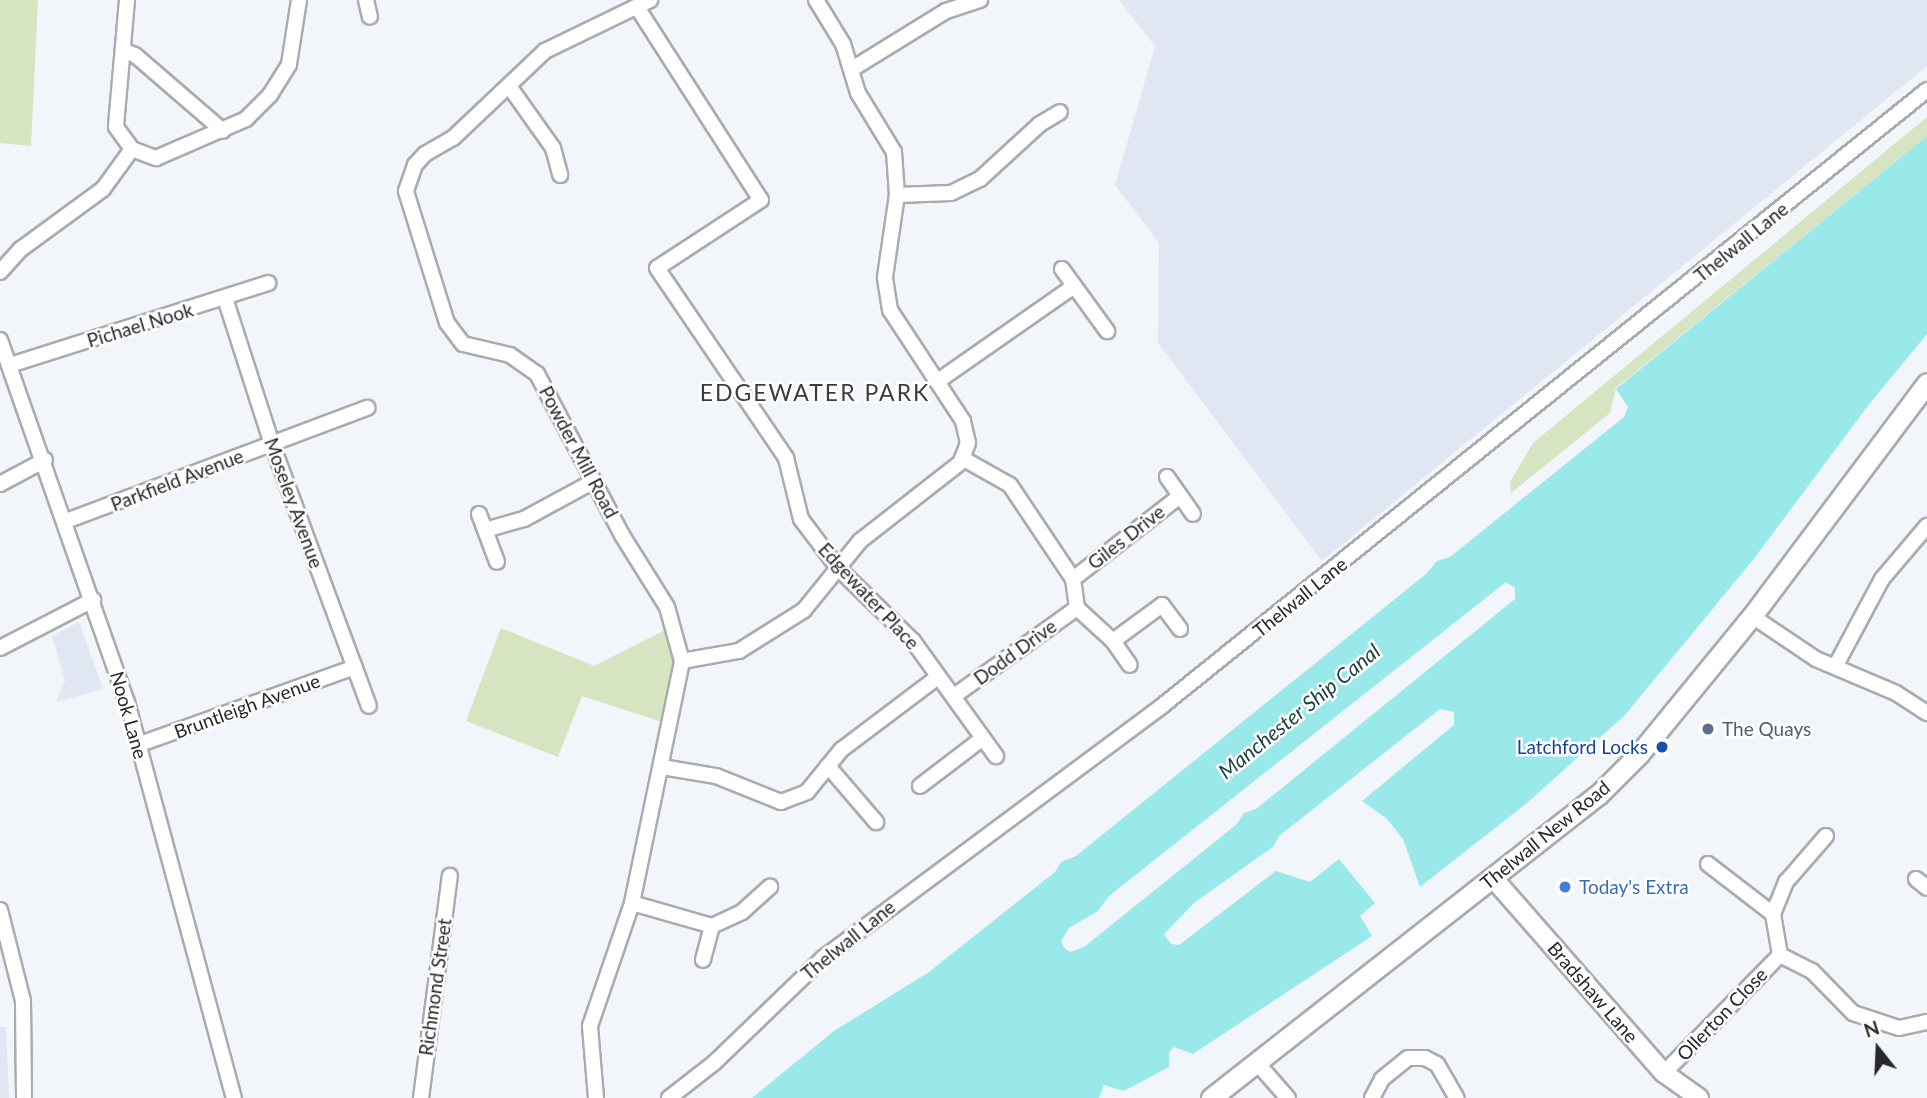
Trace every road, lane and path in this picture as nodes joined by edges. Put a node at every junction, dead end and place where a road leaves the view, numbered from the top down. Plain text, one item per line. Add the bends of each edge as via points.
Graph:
1 (127, 0) edge
2 (299, 0) edge
3 (366, 0) edge
4 (650, 0) edge
5 (816, 0) edge
6 (979, 0) edge
7 (637, 8) junction
8 (370, 17) dead end
9 (123, 50) junction
10 (852, 69) junction
11 (509, 86) junction
12 (1927, 90) edge
13 (1060, 112) dead end
14 (223, 131) junction
15 (132, 149) junction
16 (560, 175) dead end
17 (897, 195) junction
18 (1062, 269) dead end
19 (0, 272) edge
20 (268, 282) dead end
21 (1074, 286) junction
22 (225, 299) junction
23 (1107, 331) dead end
24 (0, 340) edge
25 (10, 365) junction
26 (938, 381) junction
27 (1927, 383) edge
28 (367, 408) dead end
29 (272, 444) junction
30 (962, 458) junction
31 (45, 460) junction
32 (1167, 477) dead end
33 (594, 481) junction
34 (0, 484) edge
35 (1180, 496) junction
36 (478, 514) dead end
37 (1193, 514) dead end
38 (66, 522) junction
39 (1927, 526) edge
40 (485, 530) junction
41 (498, 562) dead end
42 (839, 569) junction
43 (1073, 579) junction
44 (93, 600) junction
45 (1077, 608) junction
46 (1752, 616) junction
47 (1180, 629) dead end
48 (1113, 640) junction
49 (0, 648) edge
50 (682, 661) junction
51 (1130, 665) dead end
52 (355, 667) junction
53 (1835, 667) junction
54 (938, 677) junction
55 (954, 696) junction
56 (369, 706) dead end
57 (1927, 713) edge
58 (983, 738) junction
59 (140, 744) junction
60 (996, 756) dead end
61 (828, 766) junction
62 (662, 767) junction
63 (920, 786) dead end
64 (876, 822) dead end
65 (1826, 836) dead end
66 (1707, 863) dead end
67 (450, 876) dead end
68 (1493, 878) junction
69 (770, 887) dead end
70 (632, 903) junction
71 (0, 910) edge
72 (1773, 914) junction
73 (712, 926) junction
74 (1780, 955) junction
75 (703, 960) dead end
76 (1927, 1022) edge
77 (1258, 1064) junction
78 (1664, 1073) junction
79 (23, 1098) edge
80 (234, 1098) edge
81 (421, 1098) edge
82 (596, 1098) edge
83 (669, 1098) edge
84 (1211, 1098) edge
85 (1288, 1098) edge
86 (1372, 1098) edge
87 (1457, 1098) edge
88 (1699, 1098) edge

1 - 9 street
2 - 14 street via 289,64 270,95 246,119
3 - 8 street
4 - 7 street, Powder Mill Road
5 - 10 street via 843,44
6 - 10 street via 946,11
7 - 11 street, Powder Mill Road via 558,42
7 - 42 street, Edgewater Place via 761,200 657,268 786,458 801,519
9 - 14 street via 135,55
9 - 15 street via 117,127
10 - 17 street via 858,93 894,152
11 - 16 street via 553,148
11 - 33 street, Powder Mill Road via 453,138 415,165 406,191 408,205 455,335 474,350 525,362 537,374
12 - 83 street, Thelwall Lane via 1162,706 823,958 706,1071
13 - 17 street via 1040,124 980,179 951,193
14 - 15 street via 163,156 143,156
15 - 19 street via 103,189 21,249
17 - 26 street via 886,261 886,294 896,324
18 - 21 street
20 - 22 street, Pichael Nook
21 - 23 street
21 - 26 street
22 - 25 street, Pichael Nook
22 - 29 street, Moseley Avenue
24 - 25 street, Nook Lane
25 - 31 street, Nook Lane
26 - 30 street via 963,421 968,443
27 - 46 main road, Thelwall New Road
28 - 29 street, Parkfield Avenue
29 - 38 street, Parkfield Avenue
29 - 52 street, Moseley Avenue
30 - 42 street via 910,506 860,541
30 - 43 street via 1010,485
31 - 34 street
31 - 38 street, Nook Lane
32 - 35 street, Giles Drive
33 - 40 street via 524,519
33 - 50 street, Powder Mill Road via 667,607
35 - 37 street, Giles Drive
35 - 43 street, Giles Drive
36 - 40 street
38 - 44 street, Nook Lane
39 - 53 street via 1882,579
40 - 41 street
42 - 50 street via 804,610 772,633 739,651
42 - 54 street, Edgewater Place via 893,617
43 - 45 street
44 - 49 street
44 - 59 street, Nook Lane
45 - 48 street
45 - 55 street, Dodd Drive
46 - 53 street via 1794,646
46 - 68 main road, Thelwall New Road via 1639,754 1598,795
47 - 48 street via 1162,605
48 - 51 street
50 - 62 street, Powder Mill Road
52 - 56 street, Moseley Avenue
52 - 59 street, Bruntleigh Avenue
53 - 57 street via 1896,693
54 - 55 street, Edgewater Place
54 - 61 street via 841,750
55 - 58 street, Edgewater Place
58 - 60 street, Edgewater Place
58 - 63 street
59 - 80 street, Nook Lane
61 - 62 street via 807,792 780,802 716,776
61 - 64 street
62 - 70 street, Powder Mill Road
65 - 72 street via 1786,882
66 - 72 street
67 - 81 street, Richmond Street
68 - 77 main road, Thelwall New Road
68 - 78 street, Bradshaw Lane
69 - 73 street via 742,912
70 - 73 street
70 - 82 street, Powder Mill Road via 590,1026
71 - 79 street via 23,1001
72 - 74 street, Ollerton Close
73 - 75 street
74 - 76 street, Ollerton Close via 1812,971 1853,1013 1899,1028
74 - 78 street, Ollerton Close
77 - 84 main road, Thelwall New Road
77 - 85 street
78 - 88 street, Bradshaw Lane
86 - 87 street via 1382,1079 1408,1058 1425,1058 1437,1065

